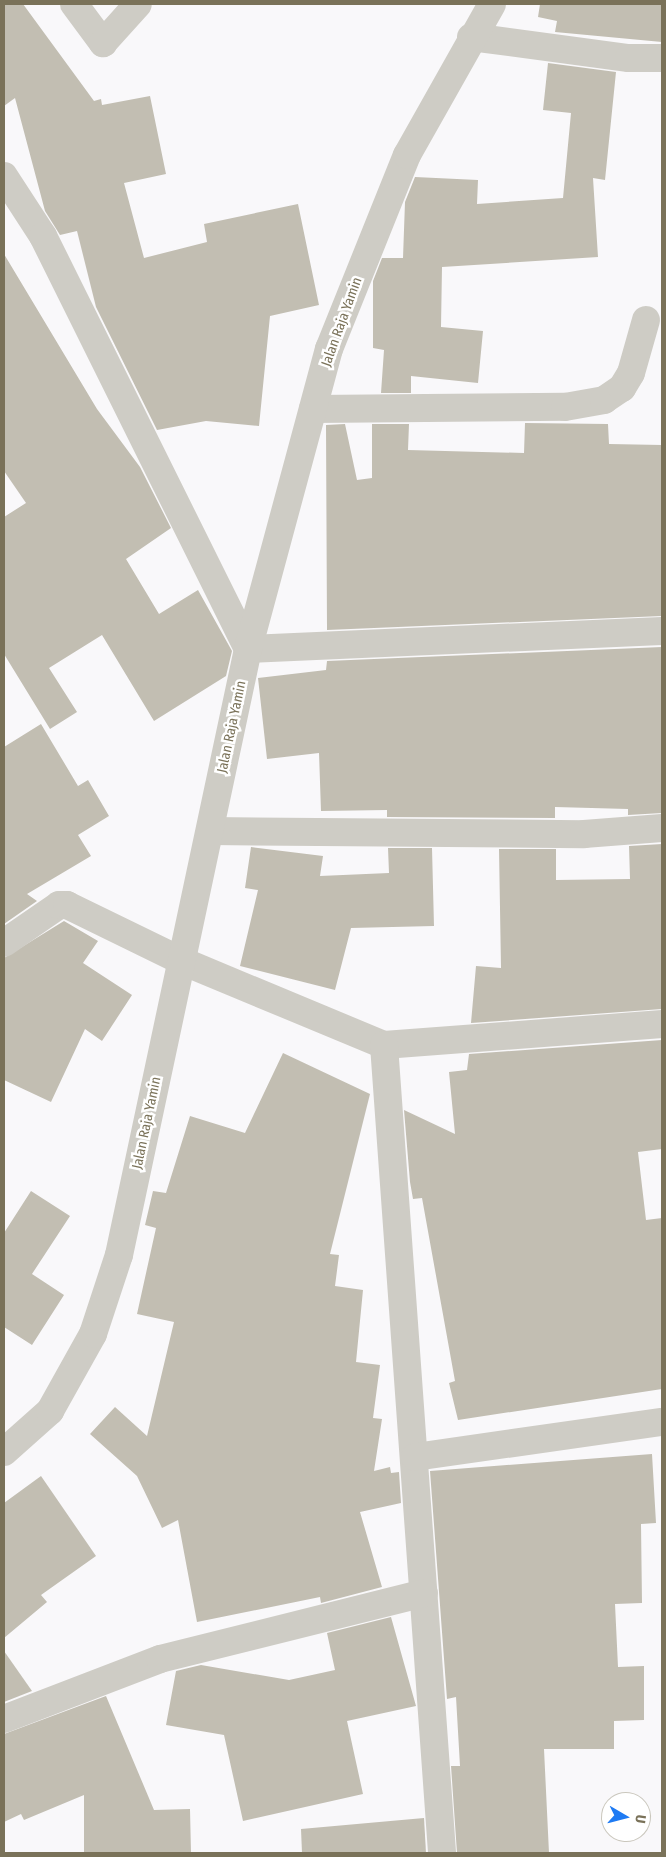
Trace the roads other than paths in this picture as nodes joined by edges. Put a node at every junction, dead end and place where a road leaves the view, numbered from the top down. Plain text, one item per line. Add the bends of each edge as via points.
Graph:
1 (74, 4) edge
2 (138, 4) edge
3 (492, 4) edge
4 (471, 37) junction
5 (662, 58) edge
6 (4, 176) edge
7 (646, 320) dead end
8 (313, 409) junction
9 (662, 630) edge
10 (248, 649) junction
11 (662, 828) edge
12 (210, 831) junction
13 (4, 943) edge
14 (182, 961) junction
15 (662, 1024) edge
16 (384, 1045) junction
17 (662, 1422) edge
18 (662, 1439) edge
19 (4, 1452) edge
20 (415, 1457) junction
21 (424, 1594) junction
22 (4, 1719) edge
23 (442, 1853) edge

1 - 2 street via 103,43
3 - 4 street, Jalan Raja Yamin
4 - 5 street
4 - 8 street, Jalan Raja Yamin via 408,155 329,349
6 - 10 street via 43,236
7 - 8 street via 631,373 622,388 604,400 565,407
8 - 10 street, Jalan Raja Yamin
9 - 10 street
10 - 12 street, Jalan Raja Yamin
11 - 12 street via 584,834
12 - 14 street, Jalan Raja Yamin
13 - 14 street via 59,905 67,905
14 - 16 street
14 - 19 street, Jalan Raja Yamin via 119,1255 93,1334 50,1412
15 - 16 street
16 - 20 street
17 - 18 street
17 - 20 street
20 - 21 street
21 - 22 street via 160,1659
21 - 23 street

